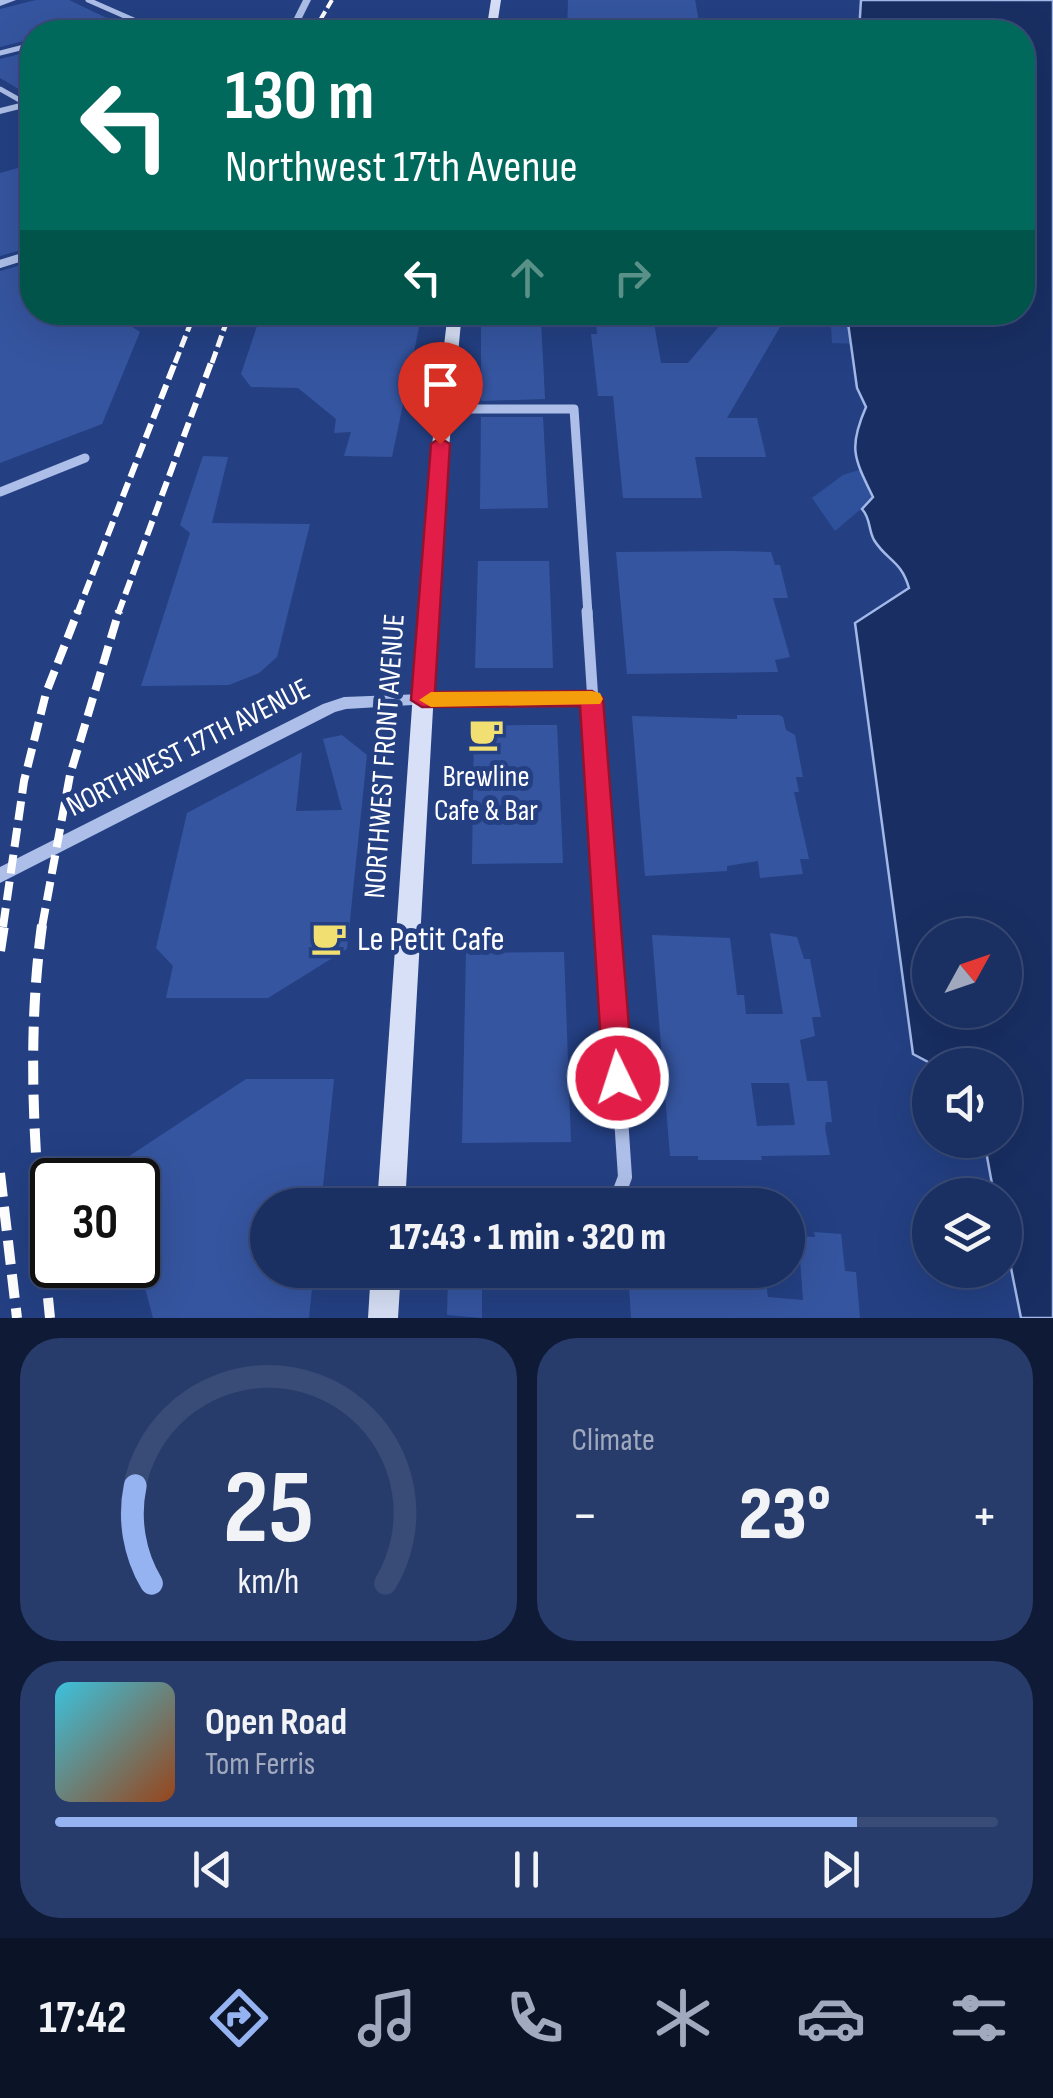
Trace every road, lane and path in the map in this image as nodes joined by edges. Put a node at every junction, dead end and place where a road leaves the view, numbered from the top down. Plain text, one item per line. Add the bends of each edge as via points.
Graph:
1 (12, 0) edge
2 (88, 0) edge
3 (0, 3) edge
4 (132, 20) edge
5 (454, 325) edge
6 (444, 409) junction
7 (85, 458) dead end
8 (0, 492) edge
9 (592, 698) junction
10 (422, 700) junction
11 (0, 876) edge
12 (392, 1188) edge
13 (621, 1188) edge
14 (385, 1288) edge
15 (383, 1318) edge

1 - 3 street
2 - 4 street
5 - 6 main road, NORTHWEST FRONT AVENUE
6 - 9 street via 574,409
6 - 10 main road, NORTHWEST FRONT AVENUE
7 - 8 street
9 - 10 street, NORTHWEST 17TH AVENUE
9 - 13 street
10 - 11 street, NORTHWEST 17TH AVENUE via 328,708
10 - 12 main road, NORTHWEST FRONT AVENUE
14 - 15 main road

